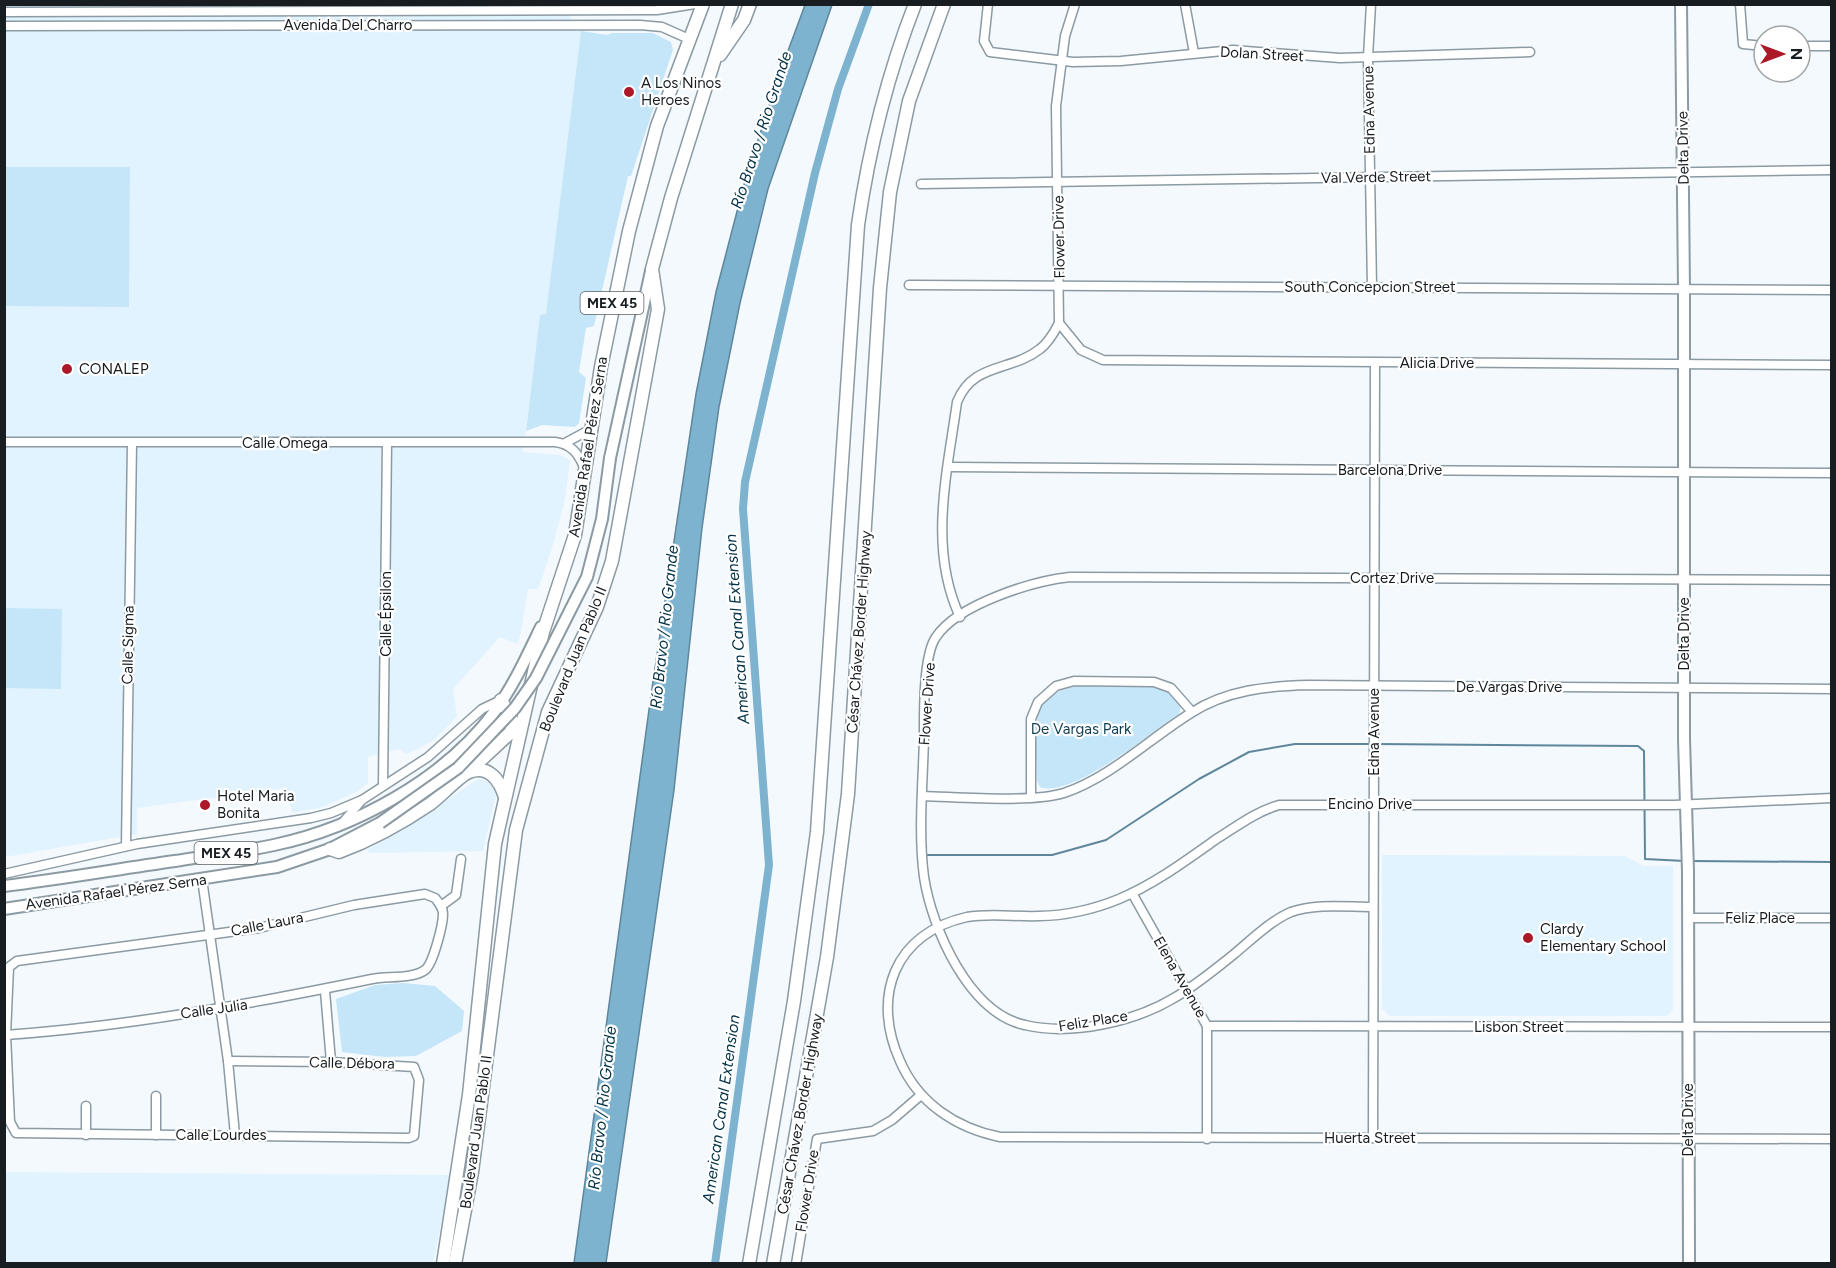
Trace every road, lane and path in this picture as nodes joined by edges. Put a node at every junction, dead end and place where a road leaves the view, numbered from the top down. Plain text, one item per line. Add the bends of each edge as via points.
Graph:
1 (695, 4) edge
2 (703, 4) edge
3 (732, 4) edge
4 (750, 4) edge
5 (915, 4) edge
6 (944, 4) edge
7 (988, 4) edge
8 (1075, 4) edge
9 (1185, 4) edge
10 (1371, 4) edge
11 (1681, 4) edge
12 (1740, 4) edge
13 (4, 12) edge
14 (4, 26) edge
15 (689, 39) junction
16 (1752, 46) edge
17 (1812, 46) edge
18 (1832, 46) edge
19 (1194, 52) junction
20 (1530, 52) dead end
21 (1368, 57) junction
22 (1061, 62) junction
23 (713, 66) junction
24 (1832, 170) edge
25 (1684, 172) junction
26 (1371, 177) junction
27 (1058, 181) junction
28 (921, 184) dead end
29 (652, 269) junction
30 (909, 285) dead end
31 (1060, 285) junction
32 (1372, 287) junction
33 (1684, 289) junction
34 (1832, 290) edge
35 (1059, 323) junction
36 (1376, 363) junction
37 (1684, 364) junction
38 (1832, 365) edge
39 (593, 428) junction
40 (4, 442) edge
41 (132, 443) junction
42 (387, 443) junction
43 (566, 443) junction
44 (949, 467) junction
45 (1375, 470) junction
46 (1684, 472) junction
47 (586, 473) junction
48 (1832, 473) edge
49 (1374, 578) junction
50 (1684, 580) junction
51 (1832, 580) edge
52 (549, 608) junction
53 (960, 617) junction
54 (1374, 686) junction
55 (1684, 688) junction
56 (1832, 688) edge
57 (501, 700) junction
58 (1192, 712) junction
59 (468, 772) junction
60 (383, 785) junction
61 (923, 796) junction
62 (1031, 797) junction
63 (506, 798) junction
64 (1832, 798) edge
65 (362, 800) junction
66 (1373, 804) junction
67 (1687, 804) junction
68 (344, 821) junction
69 (126, 846) junction
70 (330, 849) junction
71 (460, 859) dead end
72 (4, 874) edge
73 (202, 879) junction
74 (4, 886) edge
75 (1132, 893) junction
76 (441, 906) junction
77 (1373, 907) junction
78 (4, 909) edge
79 (1688, 918) junction
80 (1832, 918) edge
81 (940, 928) junction
82 (210, 934) junction
83 (1188, 990) junction
84 (325, 991) junction
85 (220, 1008) junction
86 (1207, 1026) junction
87 (1372, 1027) junction
88 (1687, 1027) junction
89 (1832, 1027) edge
90 (5, 1036) edge
91 (228, 1061) junction
92 (331, 1062) junction
93 (921, 1095) junction
94 (156, 1096) dead end
95 (86, 1106) dead end
96 (415, 1127) joint
97 (86, 1135) junction
98 (156, 1135) junction
99 (235, 1135) junction
100 (1373, 1138) junction
101 (1207, 1139) junction
102 (1688, 1140) junction
103 (1832, 1140) edge
104 (443, 1263) edge
105 (455, 1263) edge
106 (749, 1263) edge
107 (773, 1263) edge
108 (796, 1263) edge
109 (1689, 1263) edge

1 - 13 street, Avenida Del Charro via 657,10
2 - 15 highway, Avenida Rafael Pérez Serna / MEX 45
3 - 23 highway, MEX 45
4 - 23 highway via 744,20
5 - 106 highway, César Chávez Border Highway via 884,94 858,225 818,832 794,1001
6 - 107 highway, César Chávez Border Highway via 909,101 890,192 880,288 848,794 827,957
7 - 22 street, Dolan Street via 986,47 995,54
8 - 22 street, Flower Drive
9 - 19 street
10 - 21 street, Edna Avenue
11 - 25 main road, Delta Drive
12 - 16 street via 1742,41
14 - 15 street, Avenida Del Charro via 640,25 662,27
15 - 39 highway, Avenida Rafael Pérez Serna / MEX 45 via 650,149 629,231 607,334
17 - 18 street
19 - 21 street, Dolan Street via 1233,50
19 - 22 street, Dolan Street via 1121,61
20 - 21 street, Dolan Street
21 - 26 street, Edna Avenue
22 - 27 street, Flower Drive via 1056,106
23 - 29 highway, MEX 45
24 - 25 street, Val Verde Street
25 - 26 street, Val Verde Street
25 - 33 main road, Delta Drive
26 - 27 street, Val Verde Street
26 - 32 street, Edna Avenue
27 - 28 street, Val Verde Street
27 - 31 street, Flower Drive
29 - 70 main road, Avenida Rafael Pérez Serna / MEX 45, bridge via 587,577 536,678 515,708 458,768 380,823
29 - 105 highway, Boulevard Juan Pablo II via 658,309 612,561 597,607 548,712 516,830 472,1172
30 - 31 street, South Concepcion Street
31 - 32 street, South Concepcion Street
31 - 35 street, Flower Drive
32 - 33 street, South Concepcion Street
33 - 34 street, South Concepcion Street
33 - 37 main road, Delta Drive
35 - 36 street, Alicia Drive via 1081,350 1103,360
35 - 44 street via 1046,344 1033,354 980,375 965,386 957,402
36 - 37 street, Alicia Drive
36 - 45 street, Edna Avenue
37 - 38 street, Alicia Drive
37 - 46 main road, Delta Drive
39 - 43 street
39 - 47 highway, Avenida Rafael Pérez Serna / MEX 45
40 - 41 street, Calle Omega
41 - 42 street, Calle Omega
41 - 69 street, Calle Sigma
42 - 43 street, Calle Omega
42 - 60 street, Calle Épsilon
43 - 47 street via 578,455
44 - 45 street, Barcelona Drive
44 - 53 street via 942,557
45 - 46 street, Barcelona Drive
45 - 49 street, Edna Avenue
46 - 48 street, Barcelona Drive
46 - 50 main road, Delta Drive
47 - 52 highway, Avenida Rafael Pérez Serna / MEX 45 via 575,536
49 - 50 street, Cortez Drive
49 - 53 street, Cortez Drive via 1070,577 1015,589
49 - 54 street, Edna Avenue
50 - 51 street, Cortez Drive
50 - 55 main road, Delta Drive
52 - 57 main road, Avenida Rafael Pérez Serna / MEX 45 via 522,667
52 - 63 highway, Boulevard Juan Pablo II
53 - 61 street, Flower Drive via 942,629 931,648 924,707
54 - 55 street, De Vargas Drive
54 - 58 street, De Vargas Drive via 1259,688
54 - 66 street, Edna Avenue
55 - 56 street, De Vargas Drive
55 - 67 main road, Delta Drive
57 - 59 highway via 513,722 511,732
57 - 60 street via 482,710 428,758
57 - 68 main road, Avenida Rafael Pérez Serna / MEX 45 via 474,735 422,780
58 - 62 street, De Vargas Drive via 1094,779 1063,793
58 - 62 street via 1171,688 1154,682 1074,681 1056,686 1042,697 1031,719
59 - 63 highway via 485,771 494,776 501,782
59 - 70 highway via 428,806 379,834 339,852
60 - 65 street
61 - 62 street, De Vargas Drive
61 - 81 street, Flower Drive via 925,878
63 - 104 highway, Boulevard Juan Pablo II via 493,855 469,1095
64 - 67 street, Encino Drive
65 - 68 street
65 - 69 street via 311,818
66 - 67 street, Encino Drive
66 - 75 street, Encino Drive via 1288,804 1266,809
66 - 77 street, Edna Avenue
67 - 79 main road, Delta Drive
68 - 74 main road, Avenida Rafael Pérez Serna / MEX 45 via 275,845
69 - 72 street
70 - 73 main road, Avenida Rafael Pérez Serna / MEX 45 via 277,867
71 - 76 street via 456,895
73 - 78 main road, Avenida Rafael Pérez Serna / MEX 45
73 - 82 street
75 - 81 street, Encino Drive via 1074,912 979,916
75 - 83 street, Elena Avenue
76 - 82 street, Calle Laura via 433,896 405,897 354,904 259,928
76 - 84 street, Calle Julia via 443,914 431,963 422,972
77 - 83 street, Feliz Place via 1314,907 1283,916
77 - 87 street, Edna Avenue
79 - 80 street, Feliz Place
79 - 88 main road, Delta Drive
81 - 83 street, Feliz Place via 975,996 1001,1016 1024,1025 1058,1028 1121,1019 1162,1005
81 - 93 street via 901,956 889,991 893,1042 903,1069
82 - 85 street
82 - 90 street, Calle Laura via 17,961 8,970
83 - 86 street, Elena Avenue
84 - 85 street, Calle Julia
84 - 92 street
85 - 90 street, Calle Julia
85 - 91 street
86 - 87 street, Lisbon Street
86 - 101 street, Elena Avenue
87 - 88 street, Lisbon Street
87 - 100 street, Edna Avenue
88 - 89 street, Lisbon Street
88 - 102 main road, Delta Drive
90 - 97 street, Calle Lourdes via 13,1130 19,1135
91 - 92 street, Calle Débora
91 - 99 street
92 - 96 street, Calle Débora via 414,1067 419,1080
93 - 101 street, Huerta Street via 958,1124 1000,1137
93 - 108 street, Flower Drive via 873,1131 817,1139
94 - 98 street
95 - 97 street
96 - 99 street, Calle Lourdes via 414,1136 409,1138
97 - 98 street, Calle Lourdes
98 - 99 street, Calle Lourdes
100 - 101 street, Huerta Street
100 - 102 street, Huerta Street
102 - 103 street, Huerta Street
102 - 109 main road, Delta Drive

